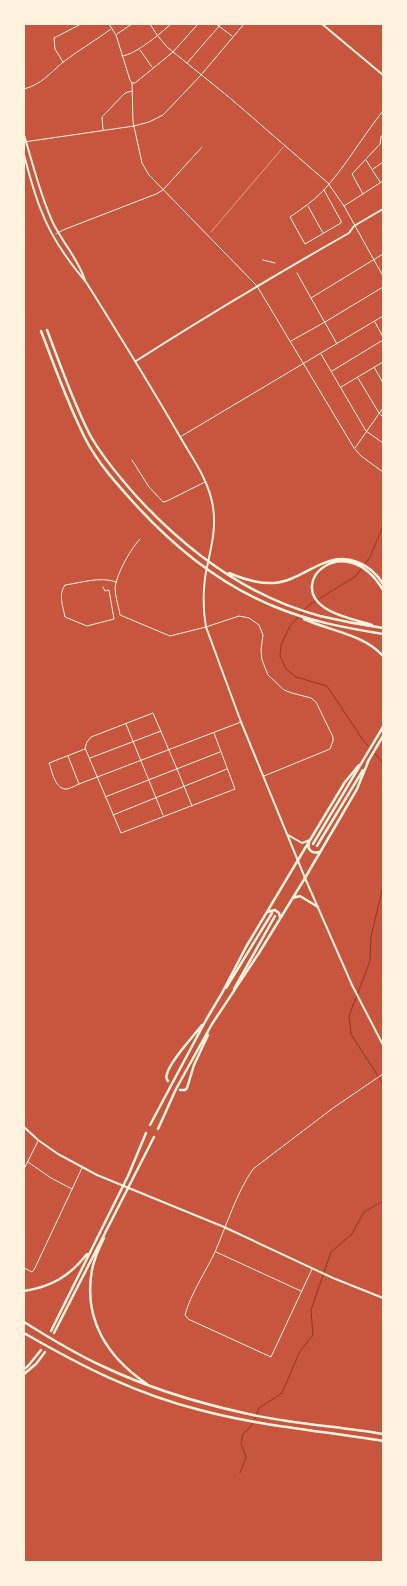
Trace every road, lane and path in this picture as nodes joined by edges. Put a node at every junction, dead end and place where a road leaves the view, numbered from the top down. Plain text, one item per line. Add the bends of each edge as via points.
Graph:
1 (81, 24) edge
2 (110, 24) edge
3 (132, 24) edge
4 (150, 24) edge
5 (171, 24) edge
6 (198, 24) edge
7 (216, 24) edge
8 (221, 24) edge
9 (244, 24) edge
10 (322, 24) edge
11 (219, 26) junction
12 (111, 29) junction
13 (116, 35) junction
14 (157, 35) junction
15 (232, 36) junction
16 (139, 50) junction
17 (173, 52) junction
18 (122, 56) junction
19 (63, 62) junction
20 (186, 63) junction
21 (153, 68) junction
22 (201, 75) junction
23 (383, 75) edge
24 (132, 83) junction
25 (24, 89) edge
26 (132, 91) junction
27 (383, 111) edge
28 (134, 126) junction
29 (104, 130) junction
30 (383, 134) edge
31 (24, 135) edge
32 (25, 142) edge
33 (380, 144) junction
34 (285, 145) junction
35 (202, 147) dead end
36 (383, 148) edge
37 (24, 155) edge
38 (366, 160) junction
39 (383, 162) edge
40 (373, 169) junction
41 (382, 182) edge
42 (328, 183) junction
43 (163, 190) junction
44 (324, 190) junction
45 (363, 194) junction
46 (307, 205) junction
47 (344, 206) junction
48 (383, 209) edge
49 (354, 226) junction
50 (211, 232) dead end
51 (56, 234) dead end
52 (323, 234) junction
53 (383, 254) edge
54 (264, 260) dead end
55 (374, 260) junction
56 (275, 263) dead end
57 (298, 273) dead end
58 (383, 276) edge
59 (86, 282) junction
60 (257, 286) junction
61 (383, 287) edge
62 (311, 298) junction
63 (383, 316) edge
64 (375, 321) junction
65 (325, 322) junction
66 (46, 330) dead end
67 (41, 331) dead end
68 (383, 336) edge
69 (383, 340) edge
70 (290, 341) junction
71 (337, 344) junction
72 (321, 354) junction
73 (136, 361) junction
74 (383, 362) edge
75 (304, 364) junction
76 (374, 367) junction
77 (332, 372) junction
78 (358, 377) junction
79 (383, 383) edge
80 (341, 387) junction
81 (383, 408) edge
82 (379, 414) junction
83 (383, 416) edge
84 (366, 430) junction
85 (180, 437) junction
86 (383, 443) edge
87 (354, 448) junction
88 (132, 460) dead end
89 (383, 472) edge
90 (205, 482) junction
91 (140, 539) dead end
92 (354, 561) junction
93 (220, 570) junction
94 (371, 572) junction
95 (116, 582) junction
96 (383, 584) edge
97 (103, 587) dead end
98 (383, 590) edge
99 (315, 622) junction
100 (206, 627) junction
101 (383, 628) edge
102 (383, 634) edge
103 (383, 656) edge
104 (241, 722) junction
105 (126, 723) junction
106 (383, 727) edge
107 (161, 731) junction
108 (214, 733) junction
109 (383, 736) edge
110 (134, 741) junction
111 (85, 748) junction
112 (169, 750) junction
113 (221, 752) junction
114 (68, 755) junction
115 (364, 758) junction
116 (89, 759) junction
117 (141, 760) junction
118 (368, 762) junction
119 (228, 768) junction
120 (177, 769) junction
121 (264, 776) junction
122 (97, 778) junction
123 (149, 779) junction
124 (79, 784) junction
125 (184, 786) junction
126 (105, 797) junction
127 (156, 798) junction
128 (192, 806) junction
129 (113, 815) junction
130 (163, 816) junction
131 (286, 834) junction
132 (310, 840) junction
133 (313, 844) dead end
134 (317, 846) dead end
135 (320, 851) junction
136 (298, 860) junction
137 (305, 878) junction
138 (292, 899) junction
139 (318, 907) junction
140 (272, 913) dead end
141 (265, 914) junction
142 (275, 916) dead end
143 (280, 919) junction
144 (222, 994) junction
145 (229, 997) junction
146 (206, 1020) junction
147 (212, 1024) junction
148 (383, 1045) edge
149 (383, 1074) edge
150 (168, 1081) dead end
151 (180, 1090) dead end
152 (150, 1126) dead end
153 (24, 1127) edge
154 (158, 1130) dead end
155 (146, 1133) dead end
156 (154, 1137) dead end
157 (38, 1140) junction
158 (28, 1162) junction
159 (83, 1168) junction
160 (24, 1170) edge
161 (72, 1189) junction
162 (111, 1220) junction
163 (224, 1227) junction
164 (91, 1249) junction
165 (215, 1252) junction
166 (24, 1268) edge
167 (312, 1268) junction
168 (24, 1291) edge
169 (301, 1292) junction
170 (383, 1298) edge
171 (24, 1322) edge
172 (24, 1333) edge
173 (24, 1369) edge
174 (24, 1374) edge
175 (154, 1388) junction
176 (383, 1434) edge
177 (383, 1441) edge

1 - 19 street via 54,38 55,49
2 - 12 street
3 - 13 street
4 - 14 street
5 - 14 street
6 - 17 street
7 - 11 street
8 - 11 street
9 - 15 street
10 - 23 main road
11 - 15 street
11 - 20 street
12 - 13 street
12 - 19 street
13 - 18 street
14 - 16 street
14 - 17 street
15 - 22 street
16 - 18 street
16 - 21 street
17 - 20 street
17 - 21 street
18 - 24 street
19 - 25 street via 37,85
20 - 22 street
21 - 24 street
22 - 28 street via 163,115
22 - 34 street
24 - 26 street
26 - 28 street
26 - 29 street via 122,96 102,116
27 - 42 street
28 - 29 street
28 - 43 street via 142,163 148,175
29 - 32 street
30 - 33 street
31 - 32 main road
32 - 59 main road via 49,213
33 - 36 street
33 - 38 street
34 - 42 street
34 - 50 lane
35 - 43 street
37 - 59 main road via 51,232
38 - 40 street
38 - 45 street via 352,174
39 - 40 street
40 - 41 street
41 - 45 street
42 - 44 street
42 - 47 street
43 - 51 street
43 - 60 street
44 - 46 street
44 - 52 street via 341,223
45 - 47 street
46 - 52 street
46 - 52 street via 290,217 305,244
47 - 49 street
48 - 49 main road
49 - 55 street
49 - 60 main road via 349,233
53 - 55 street
54 - 56 street
55 - 58 street
55 - 62 street
57 - 62 street
59 - 73 main road
60 - 70 street
60 - 73 main road
61 - 65 street
62 - 65 street
63 - 64 street
64 - 68 street
64 - 71 street
65 - 70 street
65 - 71 street
66 - 93 highway via 91,435 119,476 158,520
67 - 99 highway via 72,412 110,477 181,550 221,579 274,607
69 - 77 street
70 - 75 street
71 - 72 street
72 - 75 street
72 - 77 street
73 - 85 main road
74 - 76 street
75 - 85 street
75 - 87 street
76 - 78 street
76 - 79 street
77 - 80 street
78 - 80 street
78 - 82 street
80 - 84 street
81 - 82 street
82 - 83 street
82 - 84 street
84 - 86 street
84 - 87 street
85 - 90 main road
87 - 89 street
88 - 90 street via 163,502
90 - 100 main road via 213,506 214,526 204,592
91 - 95 street via 133,546
92 - 93 highway via 333,559 297,577 274,583 249,581
92 - 94 highway
92 - 101 highway via 342,560 325,565 313,582 313,592 324,608
93 - 101 highway via 278,601 319,615
94 - 96 highway
94 - 98 highway
95 - 97 street via 95,580 65,585 61,600 65,617 87,626 114,619 109,590 105,591
95 - 100 street via 120,615 170,636
99 - 102 highway
99 - 103 highway via 358,639
100 - 104 main road
100 - 121 street via 239,616 258,625 263,635 262,660 268,675 284,690 316,702 330,730 333,741 330,749
104 - 108 street
104 - 121 main road
105 - 107 street via 153,713
105 - 110 street
105 - 111 street via 91,737
106 - 115 highway
107 - 110 street
107 - 112 street
108 - 112 street
108 - 113 street
109 - 118 highway
110 - 116 street
110 - 117 street
111 - 114 street
111 - 116 street
112 - 117 street
112 - 120 street
113 - 119 street
113 - 120 street
114 - 124 street
114 - 124 street via 49,763 62,788
115 - 132 highway via 345,782
115 - 133 highway
116 - 122 street
117 - 122 street
117 - 123 street
118 - 134 highway
118 - 135 highway
119 - 125 street
119 - 128 street via 235,789
120 - 123 street
120 - 125 street
121 - 131 main road
122 - 124 street
122 - 126 street
123 - 126 street
123 - 127 street
125 - 127 street
125 - 128 street
126 - 129 street
127 - 129 street
127 - 130 street
128 - 130 street
129 - 130 street via 120,833
131 - 132 main road via 302,843
131 - 136 main road
132 - 135 highway via 311,852
132 - 136 highway
135 - 137 highway
136 - 137 main road
136 - 141 highway
137 - 138 highway
137 - 139 main road
138 - 139 highway via 300,896
138 - 143 highway
139 - 148 main road
140 - 144 highway
141 - 143 highway via 275,910
141 - 144 highway
142 - 145 highway
143 - 145 highway
144 - 146 highway
145 - 147 highway
146 - 150 highway via 171,1065 166,1074
146 - 152 highway
147 - 151 highway via 187,1088
147 - 154 highway via 176,1089
149 - 163 street via 253,1169
153 - 157 main road
155 - 164 highway
156 - 162 highway
157 - 158 street
157 - 159 main road
158 - 160 street
158 - 161 street
159 - 161 street
159 - 163 main road
161 - 166 street via 34,1270
162 - 164 highway via 52,1332
162 - 175 highway via 92,1271 92,1315 99,1333 119,1361
163 - 165 street
163 - 167 main road
164 - 168 highway via 62,1279
165 - 169 street
165 - 169 street via 186,1312 186,1317 193,1322 272,1357
167 - 169 street
167 - 170 main road
171 - 175 highway via 98,1364
172 - 177 highway via 121,1384 201,1410 301,1430
173 - 174 highway via 43,1351 36,1364
175 - 176 highway via 245,1414

